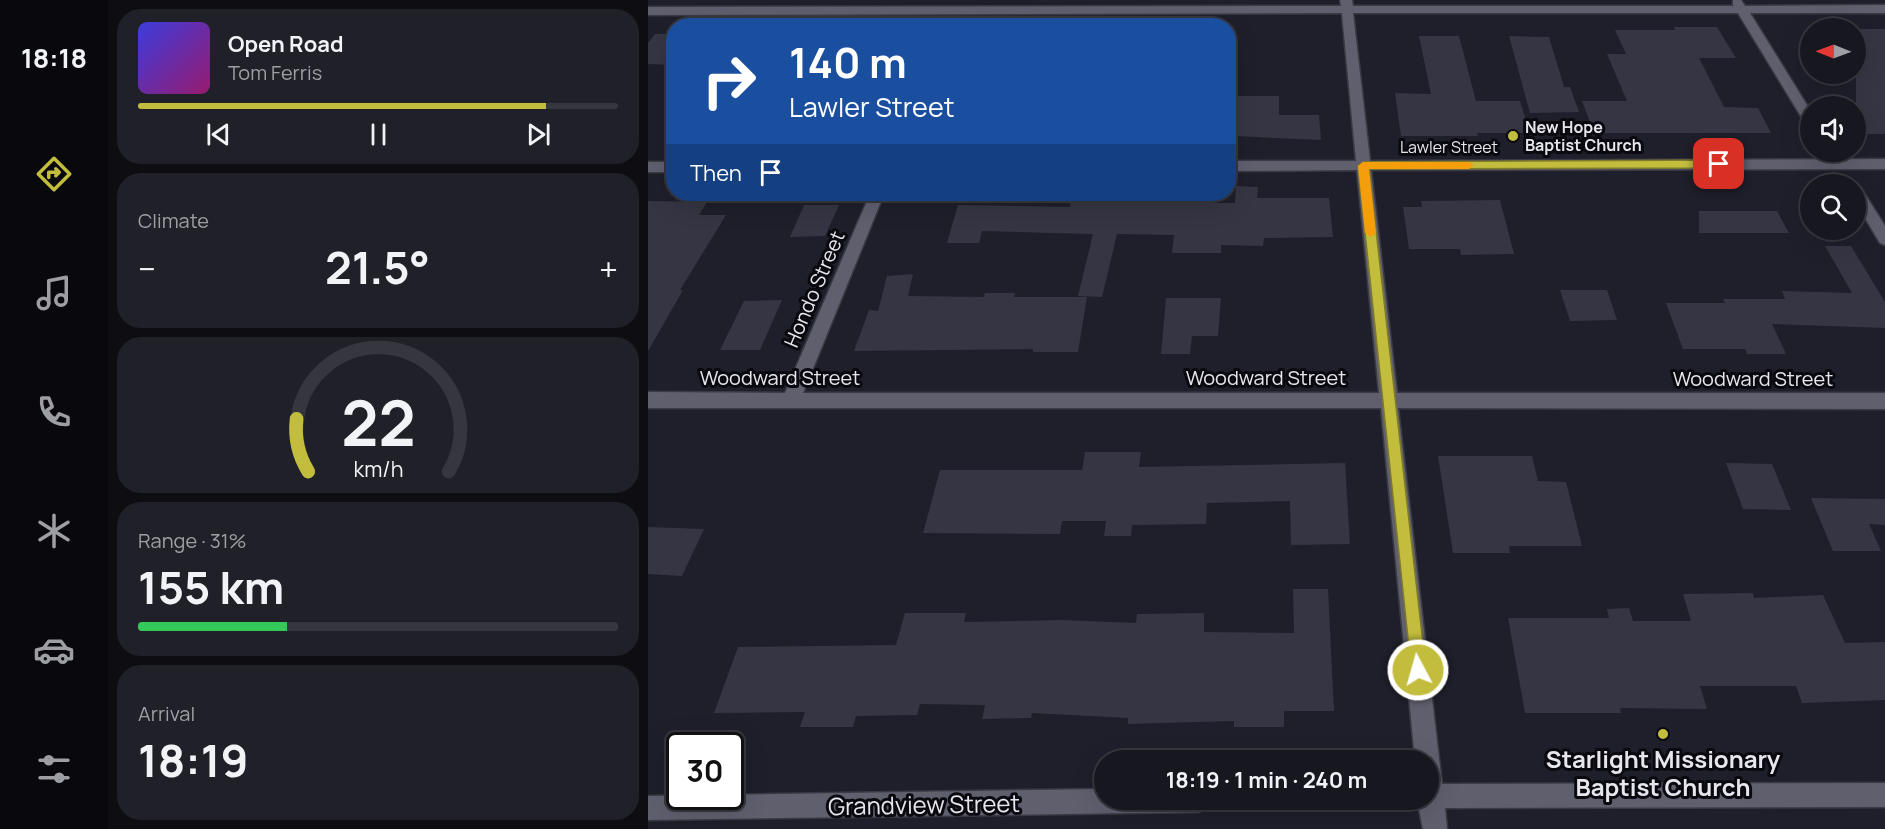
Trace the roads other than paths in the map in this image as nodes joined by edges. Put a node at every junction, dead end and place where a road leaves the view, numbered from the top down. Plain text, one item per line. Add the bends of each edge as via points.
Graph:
1 (955, 5) edge
2 (1346, 5) edge
3 (1739, 5) edge
4 (1885, 9) edge
5 (648, 11) edge
6 (1800, 104) edge
7 (1800, 159) edge
8 (1866, 162) edge
9 (1885, 164) edge
10 (1236, 166) edge
11 (1363, 166) junction
12 (648, 167) edge
13 (666, 167) edge
14 (874, 201) edge
15 (1866, 208) edge
16 (1885, 239) edge
17 (1388, 399) junction
18 (648, 400) edge
19 (791, 400) junction
20 (1885, 401) edge
21 (1426, 750) edge
22 (1885, 795) edge
23 (1439, 796) edge
24 (1094, 802) edge
25 (648, 808) edge
26 (1432, 810) edge
27 (1434, 829) edge

1 - 2 street
1 - 5 street
2 - 3 street
2 - 11 street
3 - 4 street
3 - 6 street
7 - 11 street, Lawler Street
8 - 9 street, Lawler Street
10 - 11 street, Lawler Street
11 - 17 street
12 - 13 street
14 - 19 street, Hondo Street
15 - 16 street
17 - 19 street, Woodward Street
17 - 20 street, Woodward Street
17 - 21 street
18 - 19 street, Woodward Street
22 - 23 street
24 - 25 street, Grandview Street
26 - 27 street

